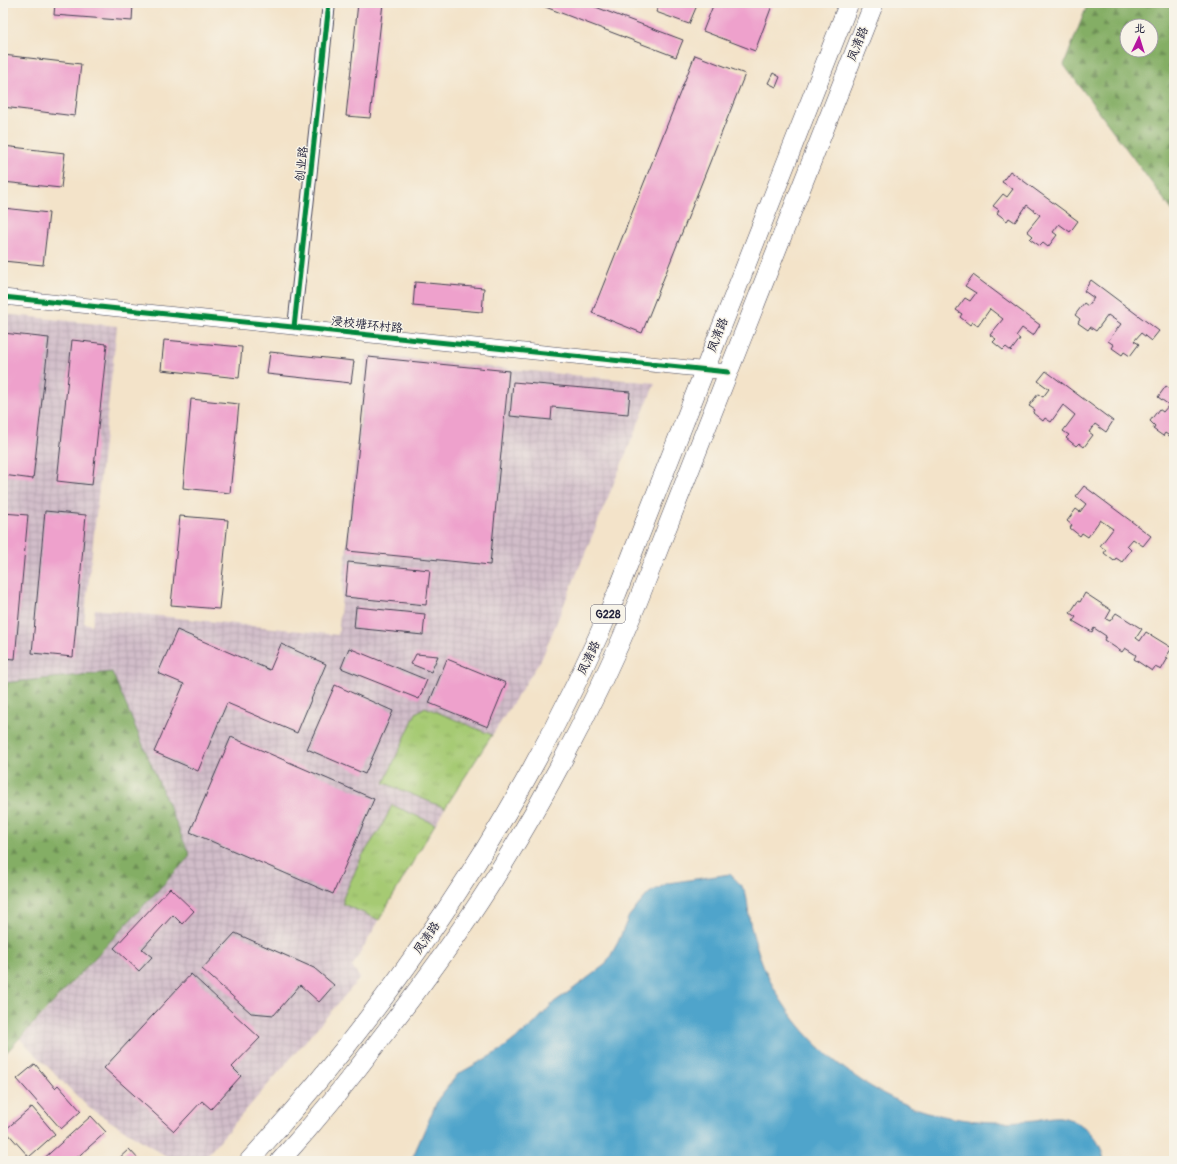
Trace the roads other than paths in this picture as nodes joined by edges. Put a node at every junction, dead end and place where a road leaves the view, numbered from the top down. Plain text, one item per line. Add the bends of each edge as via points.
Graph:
1 (329, 3) edge
2 (849, 3) edge
3 (874, 3) edge
4 (3, 297) edge
5 (294, 327) junction
6 (705, 370) junction
7 (728, 372) junction
8 (249, 1161) edge
9 (280, 1161) edge

1 - 5 street, 创业路
2 - 6 highway, 凤清路 / G228
3 - 7 highway, 凤清路 / G228
4 - 5 street, 浸校塘环村路
5 - 6 street, 浸校塘环村路
6 - 7 street, 浸校塘环村路
6 - 8 highway, 凤清路 / G228 via 598,639 507,814 455,898 391,988 311,1091
7 - 9 highway, 凤清路 / G228 via 619,646 582,723 527,824 479,903 418,990 328,1105

